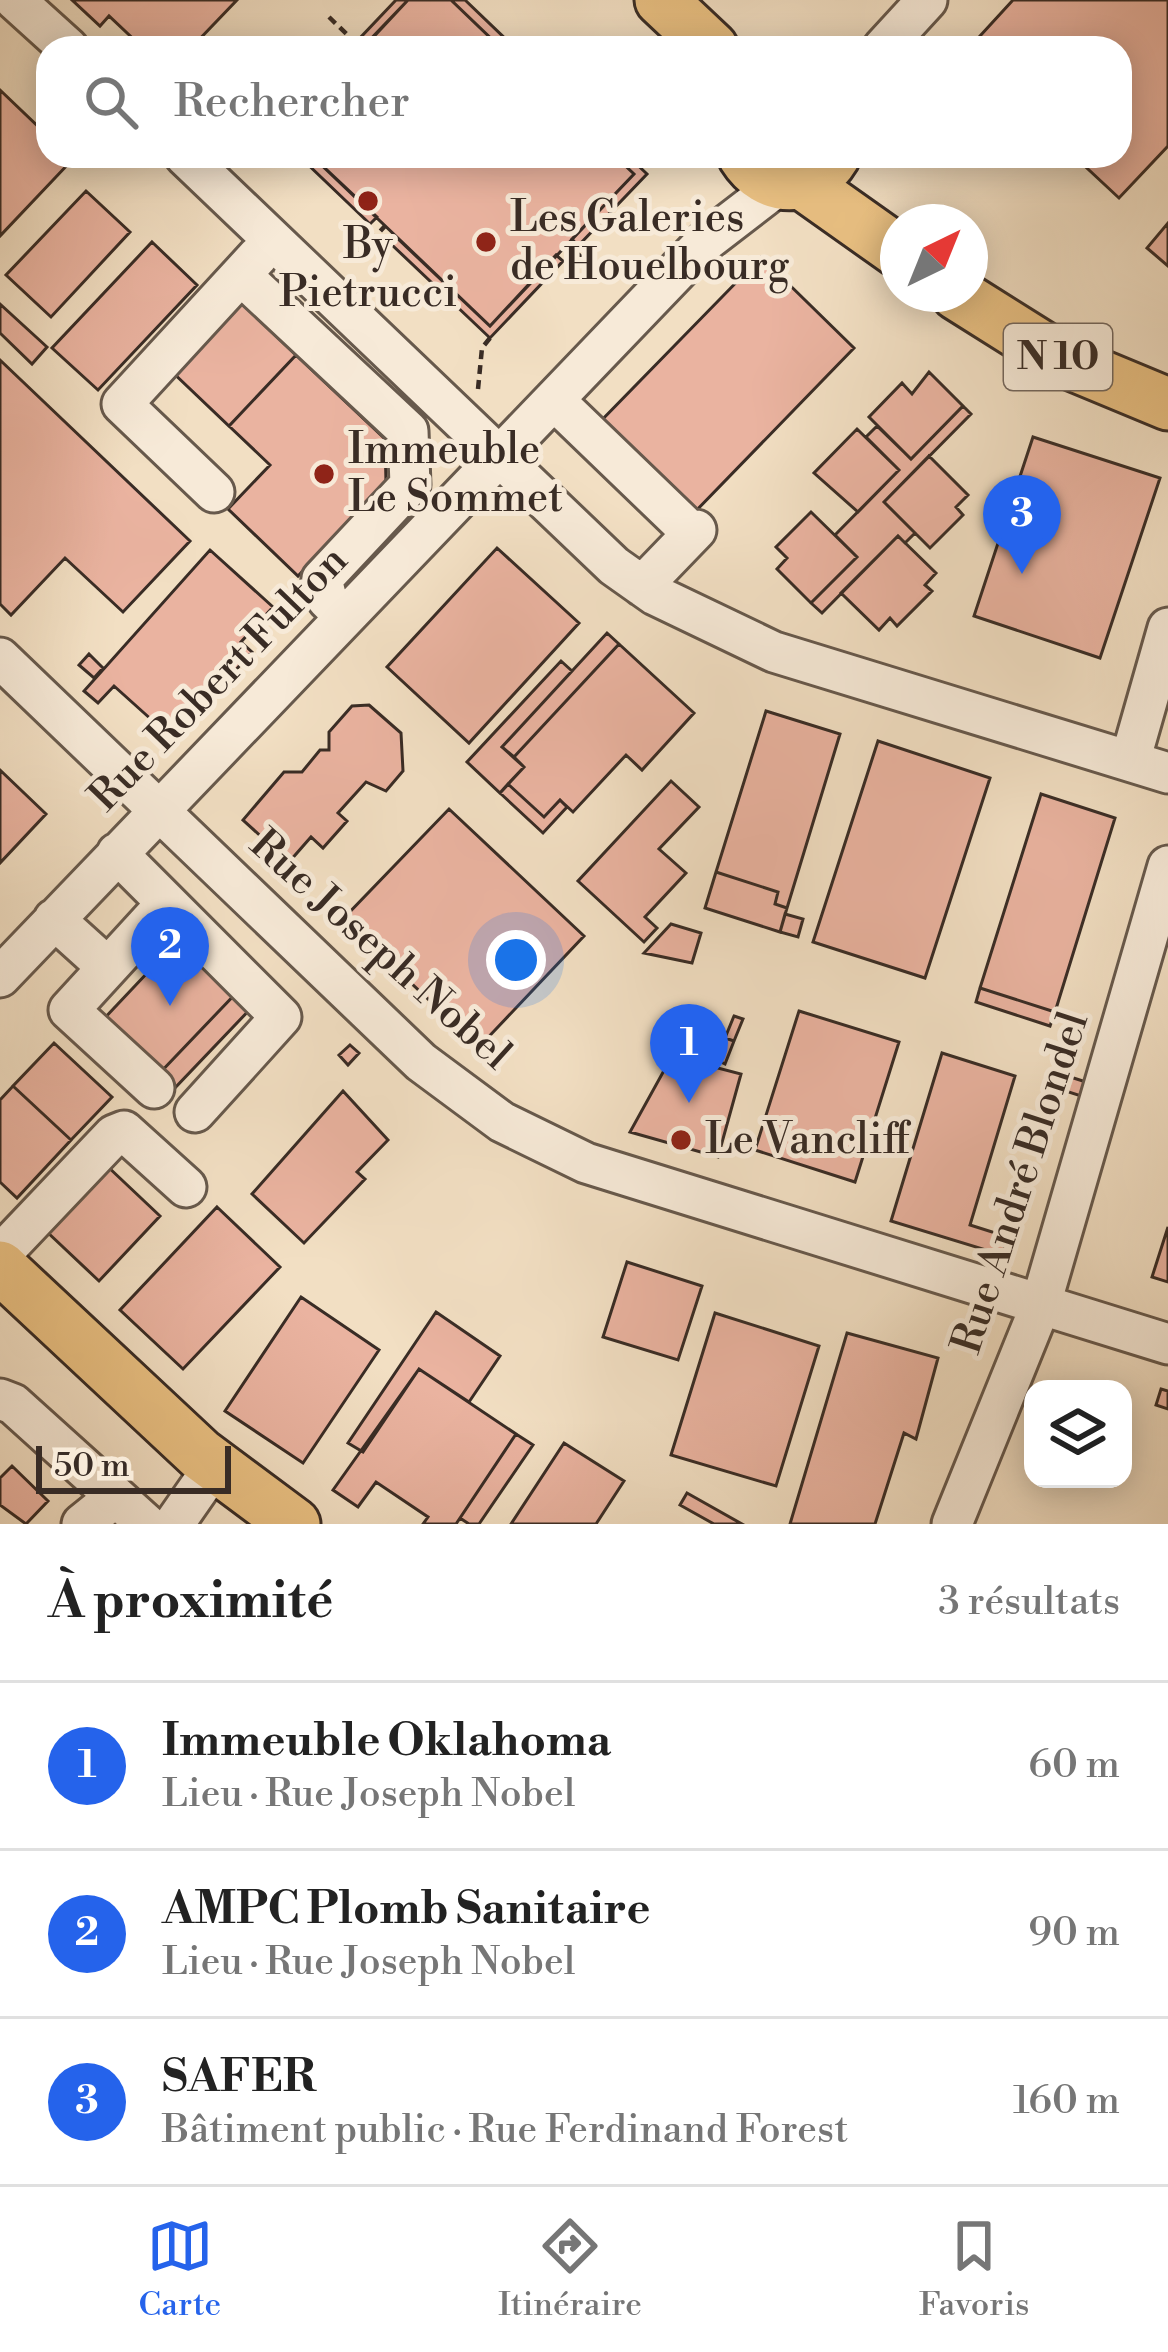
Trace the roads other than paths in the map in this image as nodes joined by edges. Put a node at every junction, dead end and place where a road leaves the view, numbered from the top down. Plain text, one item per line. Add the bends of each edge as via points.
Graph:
1 (15, 0) edge
2 (619, 0) edge
3 (661, 0) edge
4 (927, 0) edge
5 (55, 36) edge
6 (656, 36) edge
7 (699, 36) edge
8 (893, 36) edge
9 (198, 168) edge
10 (779, 168) edge
11 (781, 168) edge
12 (857, 168) edge
13 (892, 204) edge
14 (880, 237) edge
15 (274, 239) junction
16 (241, 274) junction
17 (988, 283) edge
18 (986, 312) edge
19 (1168, 380) edge
20 (554, 400) junction
21 (1168, 404) edge
22 (500, 457) junction
23 (214, 492) dead end
24 (642, 586) junction
25 (345, 617) junction
26 (1168, 628) edge
27 (0, 658) edge
28 (1130, 761) junction
29 (1168, 772) edge
30 (158, 811) junction
31 (117, 853) junction
32 (1168, 866) edge
33 (167, 903) junction
34 (54, 920) junction
35 (106, 966) junction
36 (0, 977) edge
37 (154, 1088) dead end
38 (195, 1112) dead end
39 (186, 1187) dead end
40 (2, 1271) edge
41 (1040, 1306) junction
42 (1168, 1344) edge
43 (0, 1400) edge
44 (215, 1466) junction
45 (113, 1498) junction
46 (82, 1524) edge
47 (146, 1524) edge
48 (174, 1524) edge
49 (294, 1524) edge
50 (952, 1524) edge

1 - 5 street
2 - 6 main road
3 - 7 main road
4 - 8 street
9 - 15 street
10 - 20 street, Rue Robert Fulton
11 - 14 main road
12 - 13 main road
15 - 16 street
15 - 22 street
16 - 23 street via 122,404
16 - 25 street via 408,431 410,485 322,579
17 - 19 main road, N 10 via 1060,329
18 - 21 main road, N 10 via 1063,360
20 - 22 street, Rue Robert Fulton
20 - 24 street via 694,532
22 - 24 street
22 - 25 street, Rue Robert Fulton
24 - 28 street via 774,652
25 - 30 street, Rue Robert Fulton
26 - 28 street
27 - 30 street, Rue Joseph Nobel
28 - 29 street
30 - 31 street, Rue Robert Fulton
30 - 41 street, Rue Joseph Nobel via 421,1062 502,1122 586,1163
31 - 33 street
31 - 34 street, Rue Robert Fulton
32 - 41 street, Rue André Blondel
33 - 35 street
33 - 38 street via 281,1017
34 - 35 street
34 - 36 street, Rue Robert Fulton
35 - 37 street via 69,1010
39 - 40 street via 137,1139 114,1135
40 - 44 main road
41 - 42 street, Rue Joseph Nobel
41 - 50 street, Rue André Blondel
43 - 45 street
44 - 48 street
44 - 49 main road
45 - 46 street
45 - 47 street

